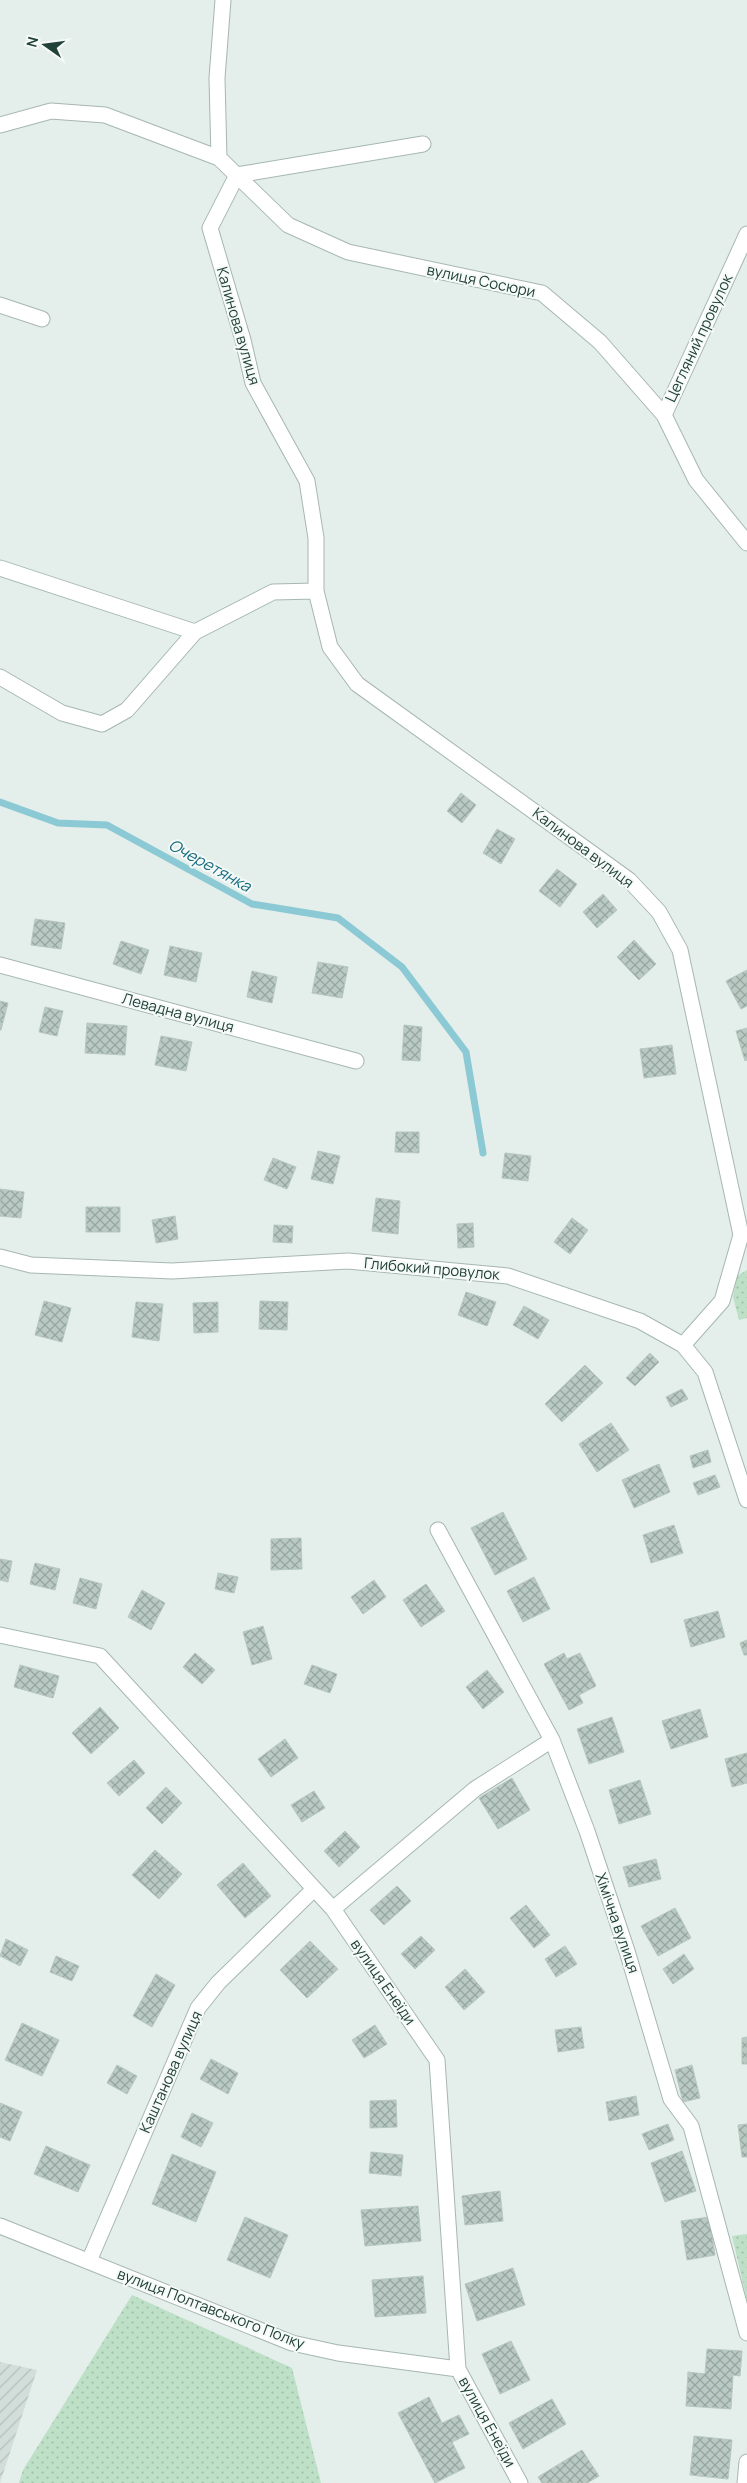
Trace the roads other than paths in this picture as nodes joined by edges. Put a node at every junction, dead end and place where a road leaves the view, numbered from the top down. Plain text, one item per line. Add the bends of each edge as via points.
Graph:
1 (223, 0) edge
2 (0, 125) edge
3 (423, 144) dead end
4 (219, 158) junction
5 (237, 175) junction
6 (747, 234) edge
7 (0, 306) edge
8 (42, 319) dead end
9 (664, 415) junction
10 (747, 543) edge
11 (0, 568) edge
12 (316, 591) junction
13 (195, 632) junction
14 (0, 677) edge
15 (0, 965) edge
16 (356, 1060) dead end
17 (0, 1257) edge
18 (683, 1345) junction
19 (747, 1500) edge
20 (438, 1530) dead end
21 (0, 1636) edge
22 (552, 1740) junction
23 (314, 1889) junction
24 (333, 1909) junction
25 (0, 2226) edge
26 (89, 2261) junction
27 (747, 2333) edge
28 (458, 2369) junction
29 (747, 2462) edge
30 (516, 2481) edge
31 (745, 2483) edge

1 - 4 street via 217,78
2 - 4 street via 51,111 105,115
3 - 5 street
4 - 5 street, вулиця Сосюри
5 - 9 street, вулиця Сосюри via 288,225 348,252 542,293 600,342
5 - 12 street, Калинова вулиця via 210,228 243,340 252,383 307,481 316,538
6 - 9 street, Цегляний провулок
7 - 8 street
9 - 10 street, вулиця Сосюри via 696,480
11 - 13 street
12 - 13 street via 272,592
12 - 18 street, Калинова вулиця via 330,647 357,684 629,880 659,912 680,950 741,1235 722,1302
13 - 14 street via 127,710 102,724 62,713
15 - 16 street, Левадна вулиця
17 - 18 street, Глибокий провулок via 32,1265 172,1271 348,1261 508,1276 640,1321
18 - 19 street, Глибокий провулок via 705,1372
20 - 22 street, Хімічна вулиця
21 - 23 street, вулиця Енеїди via 100,1656
22 - 24 street via 475,1789
22 - 27 street, Хімічна вулиця via 587,1831 627,1951 670,2099 692,2126
23 - 24 street, вулиця Енеїди
23 - 26 street, Каштанова вулиця via 218,1983 198,2008
24 - 28 street, вулиця Енеїди via 436,2060
25 - 26 street, вулиця Полтавського Полку
26 - 28 street, вулиця Полтавського Полку via 292,2343 338,2353
28 - 30 street, вулиця Енеїди
29 - 31 street

